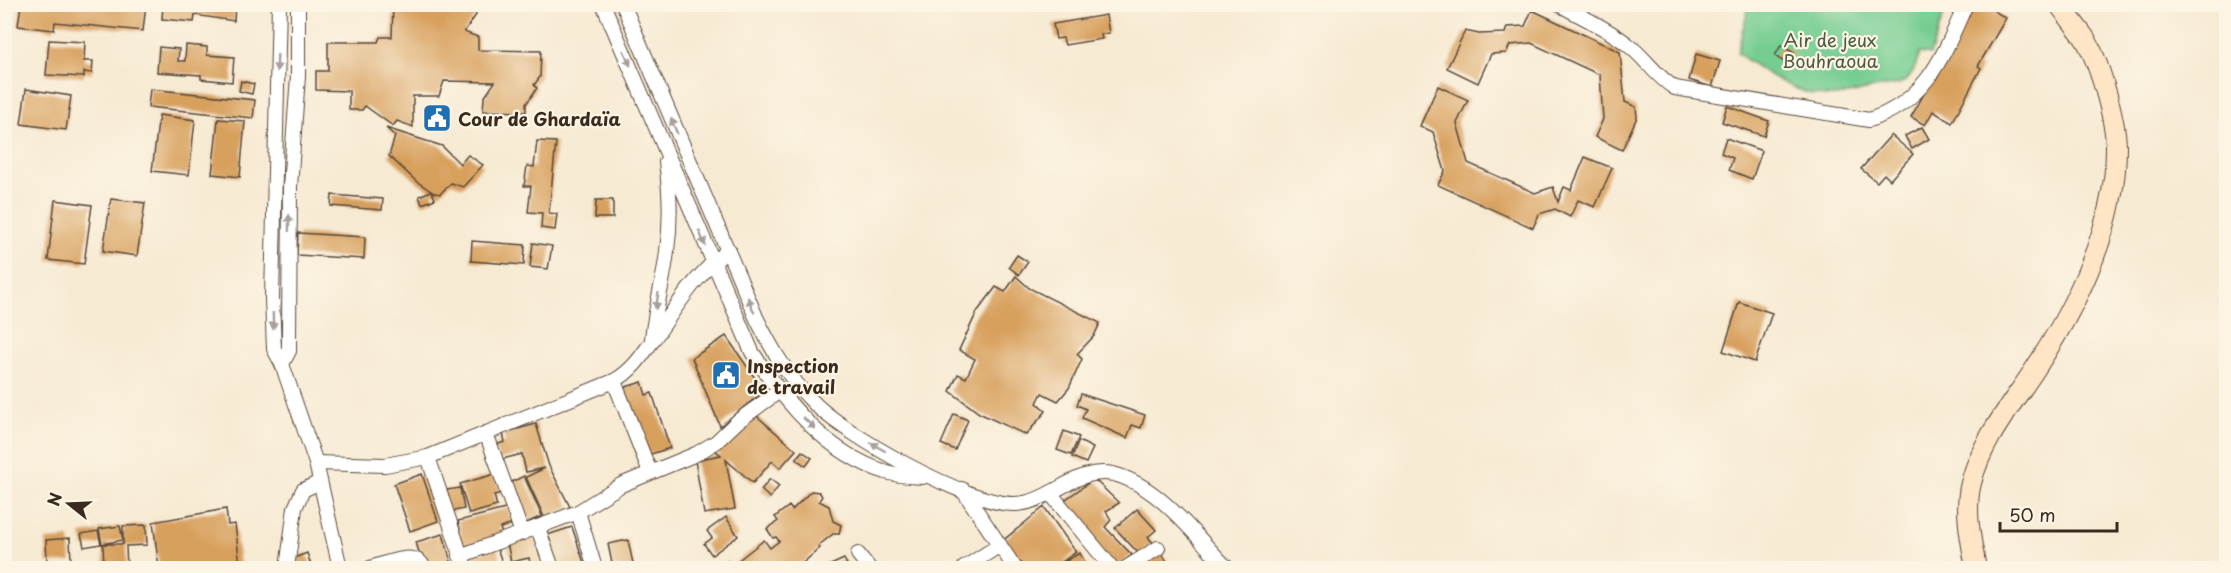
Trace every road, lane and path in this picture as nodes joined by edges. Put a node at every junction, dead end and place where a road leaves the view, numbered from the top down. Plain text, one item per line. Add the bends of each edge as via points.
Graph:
1 (279, 4) edge
2 (298, 4) edge
3 (603, 4) edge
4 (623, 4) edge
5 (1558, 4) edge
6 (1966, 4) edge
7 (2059, 4) edge
8 (278, 39) junction
9 (297, 40) junction
10 (662, 139) junction
11 (290, 187) junction
12 (274, 190) junction
13 (289, 245) junction
14 (273, 247) junction
15 (729, 250) junction
16 (712, 262) junction
17 (272, 298) junction
18 (290, 298) junction
19 (652, 341) junction
20 (282, 364) junction
21 (614, 381) junction
22 (778, 392) junction
23 (486, 433) junction
24 (428, 457) junction
25 (316, 463) junction
26 (650, 472) junction
27 (928, 477) junction
28 (320, 482) junction
29 (962, 489) junction
30 (1050, 493) junction
31 (578, 512) junction
32 (538, 528) junction
33 (522, 533) junction
34 (1000, 545) junction
35 (1158, 548) dead end
36 (858, 554) dead end
37 (462, 562) edge
38 (287, 568) edge
39 (340, 568) edge
40 (370, 568) edge
41 (424, 568) edge
42 (552, 568) edge
43 (595, 568) edge
44 (869, 568) edge
45 (964, 568) edge
46 (1015, 568) edge
47 (1112, 568) edge
48 (1126, 568) edge
49 (1227, 568) edge
50 (1976, 568) edge

1 - 8 street
2 - 9 street
3 -> 10 street
15 -> 4 street
5 - 6 street via 1627,43 1665,83 1675,88 1869,120 1890,113 1926,82
7 - 50 main road via 2085,39 2108,97 2116,144 2112,190 2097,243 2062,324 1978,460 1968,512
8 - 9 street
8 -> 12 street
9 - 11 street
10 -> 16 street
10 -> 19 street via 669,182 668,250
11 - 12 street
13 -> 11 street
12 - 14 street
13 - 14 street
13 - 18 street
14 - 17 street
15 - 16 street
27 -> 15 street via 843,426 789,376 756,317
16 - 19 street
16 - 22 street via 752,352
17 - 18 street
17 -> 20 street via 274,349
18 - 20 street via 289,351
19 - 21 street via 636,364
20 - 25 street
21 - 23 street
21 - 26 street
22 - 26 street via 716,442
22 -> 27 street via 836,448 867,466
23 - 24 street
23 - 33 street
24 - 25 street via 385,465
24 - 37 street
25 - 28 street
26 - 31 street via 621,484
27 - 29 street
28 - 38 street via 303,490 295,508
28 - 39 street
29 - 30 street via 1014,504
29 - 34 street
30 - 47 street
30 - 49 street via 1096,472 1135,483 1160,501
31 - 32 street
31 - 43 street
32 - 33 street
32 - 42 street
33 - 37 street
34 - 45 street
34 - 46 street
35 - 48 street
36 - 44 street
40 - 41 street via 410,558

